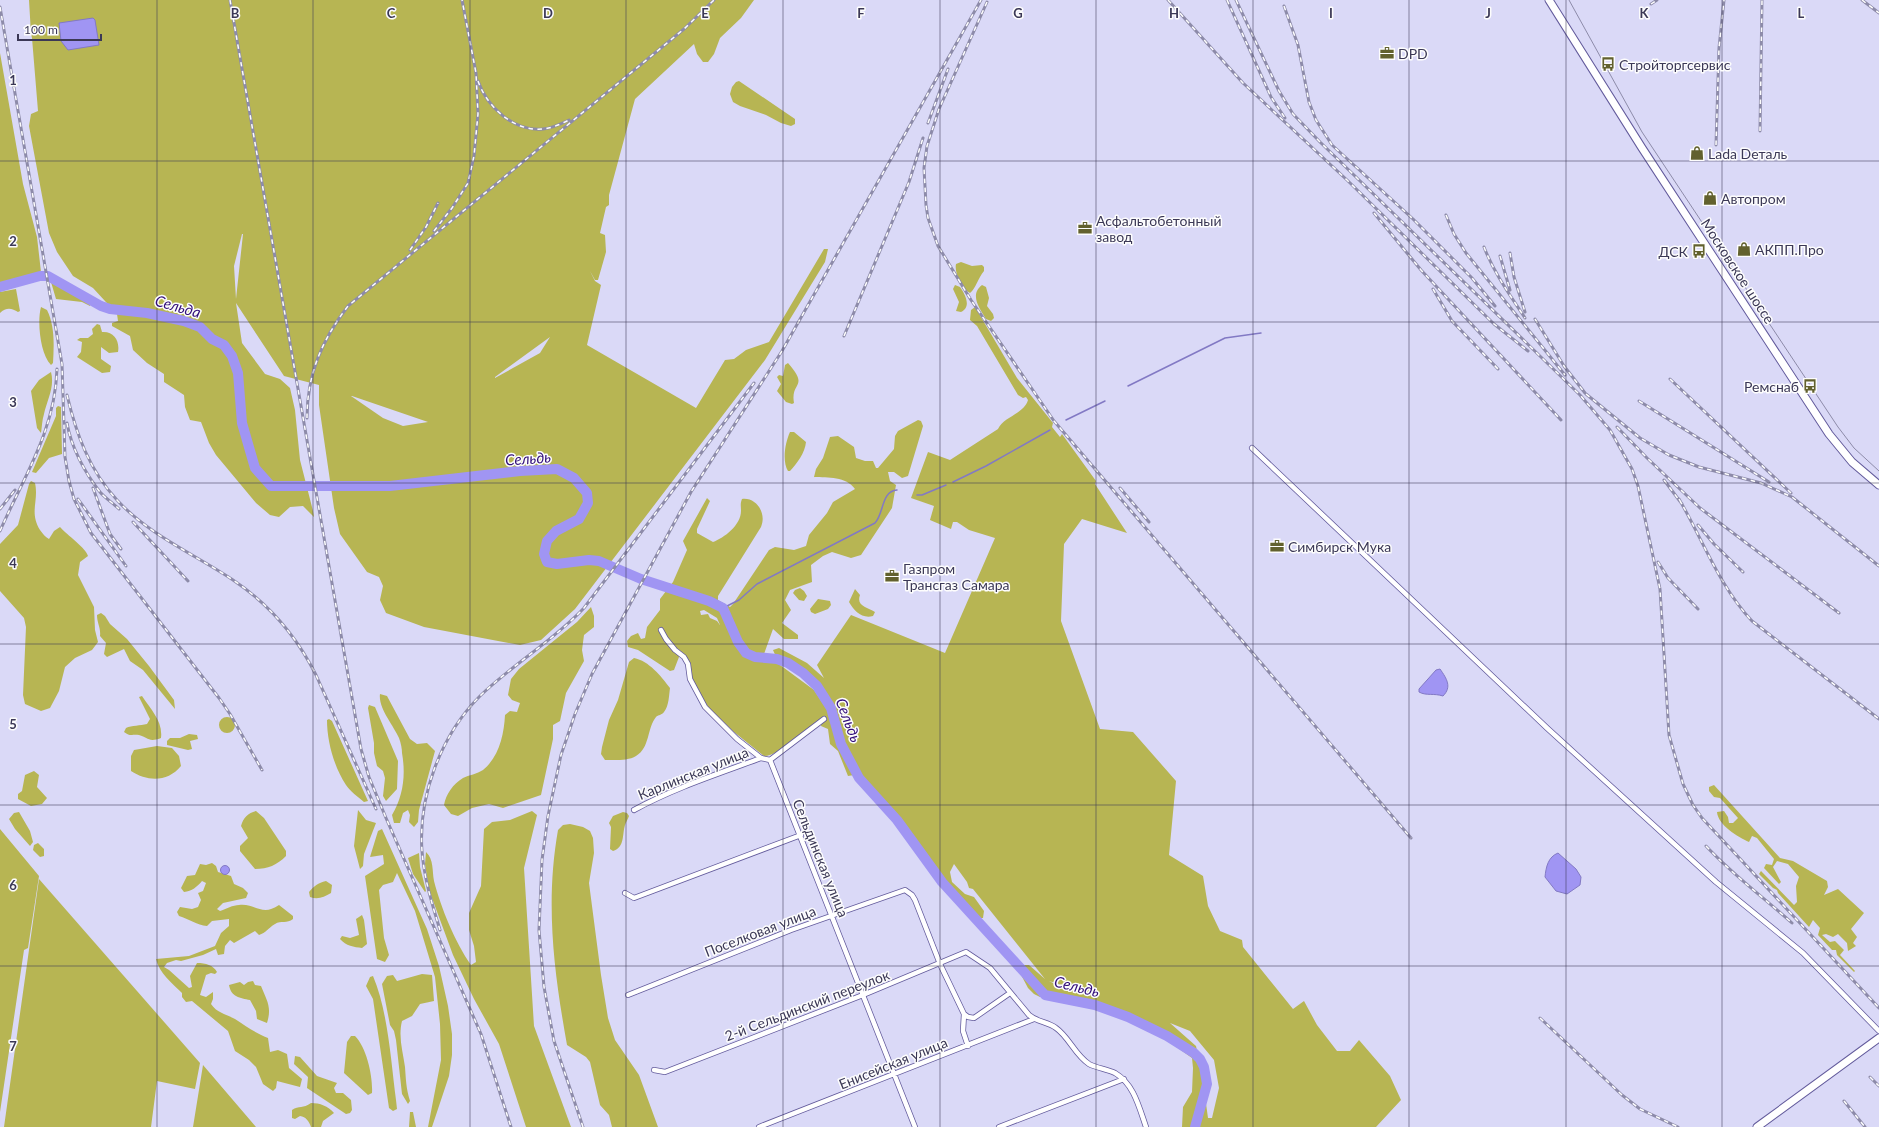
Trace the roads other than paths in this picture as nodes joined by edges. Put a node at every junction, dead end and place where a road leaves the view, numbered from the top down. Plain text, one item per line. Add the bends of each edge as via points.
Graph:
1 (1549, 0) edge
2 (1252, 448) dead end
3 (1879, 485) edge
4 (661, 630) dead end
5 (824, 719) dead end
6 (761, 758) junction
7 (770, 760) junction
8 (634, 810) dead end
9 (801, 835) junction
10 (625, 893) dead end
11 (832, 915) junction
12 (940, 964) junction
13 (1010, 993) junction
14 (628, 995) dead end
15 (863, 996) junction
16 (964, 1014) junction
17 (1034, 1019) junction
18 (1879, 1030) edge
19 (1879, 1038) edge
20 (968, 1046) junction
21 (654, 1070) dead end
22 (894, 1073) junction
23 (1124, 1079) junction
24 (759, 1127) edge
25 (915, 1127) edge
26 (999, 1127) edge
27 (1146, 1127) edge
28 (1757, 1127) edge

1 - 3 main road, Московское шоссе via 1642,148 1829,434 1852,462
2 - 18 street via 1548,728 1716,882 1803,953
4 - 6 street via 670,645 684,657 688,664 690,679 706,707 737,739
5 - 7 street
6 - 7 street
6 - 8 street, Карлинская улица via 705,778
7 - 9 street, Сельдинская улица
9 - 10 street via 634,898
9 - 11 street, Сельдинская улица
11 - 12 street, Поселковая улица via 901,890 908,892 915,900
11 - 14 street, Поселковая улица
11 - 15 street, Сельдинская улица
12 - 13 street, 2-й Сельдинский переулок via 966,952 990,968
12 - 15 street, 2-й Сельдинский переулок
12 - 16 street
13 - 16 street via 974,1018
13 - 17 street
15 - 21 street, 2-й Сельдинский переулок via 665,1072
15 - 22 street, Сельдинская улица
16 - 20 street via 963,1031
17 - 20 street, Енисейская улица
17 - 23 street via 1054,1026 1063,1033 1088,1064
19 - 28 main road
20 - 22 street, Енисейская улица
22 - 24 street, Енисейская улица
22 - 25 street, Сельдинская улица
23 - 26 street
23 - 27 street via 1131,1087

